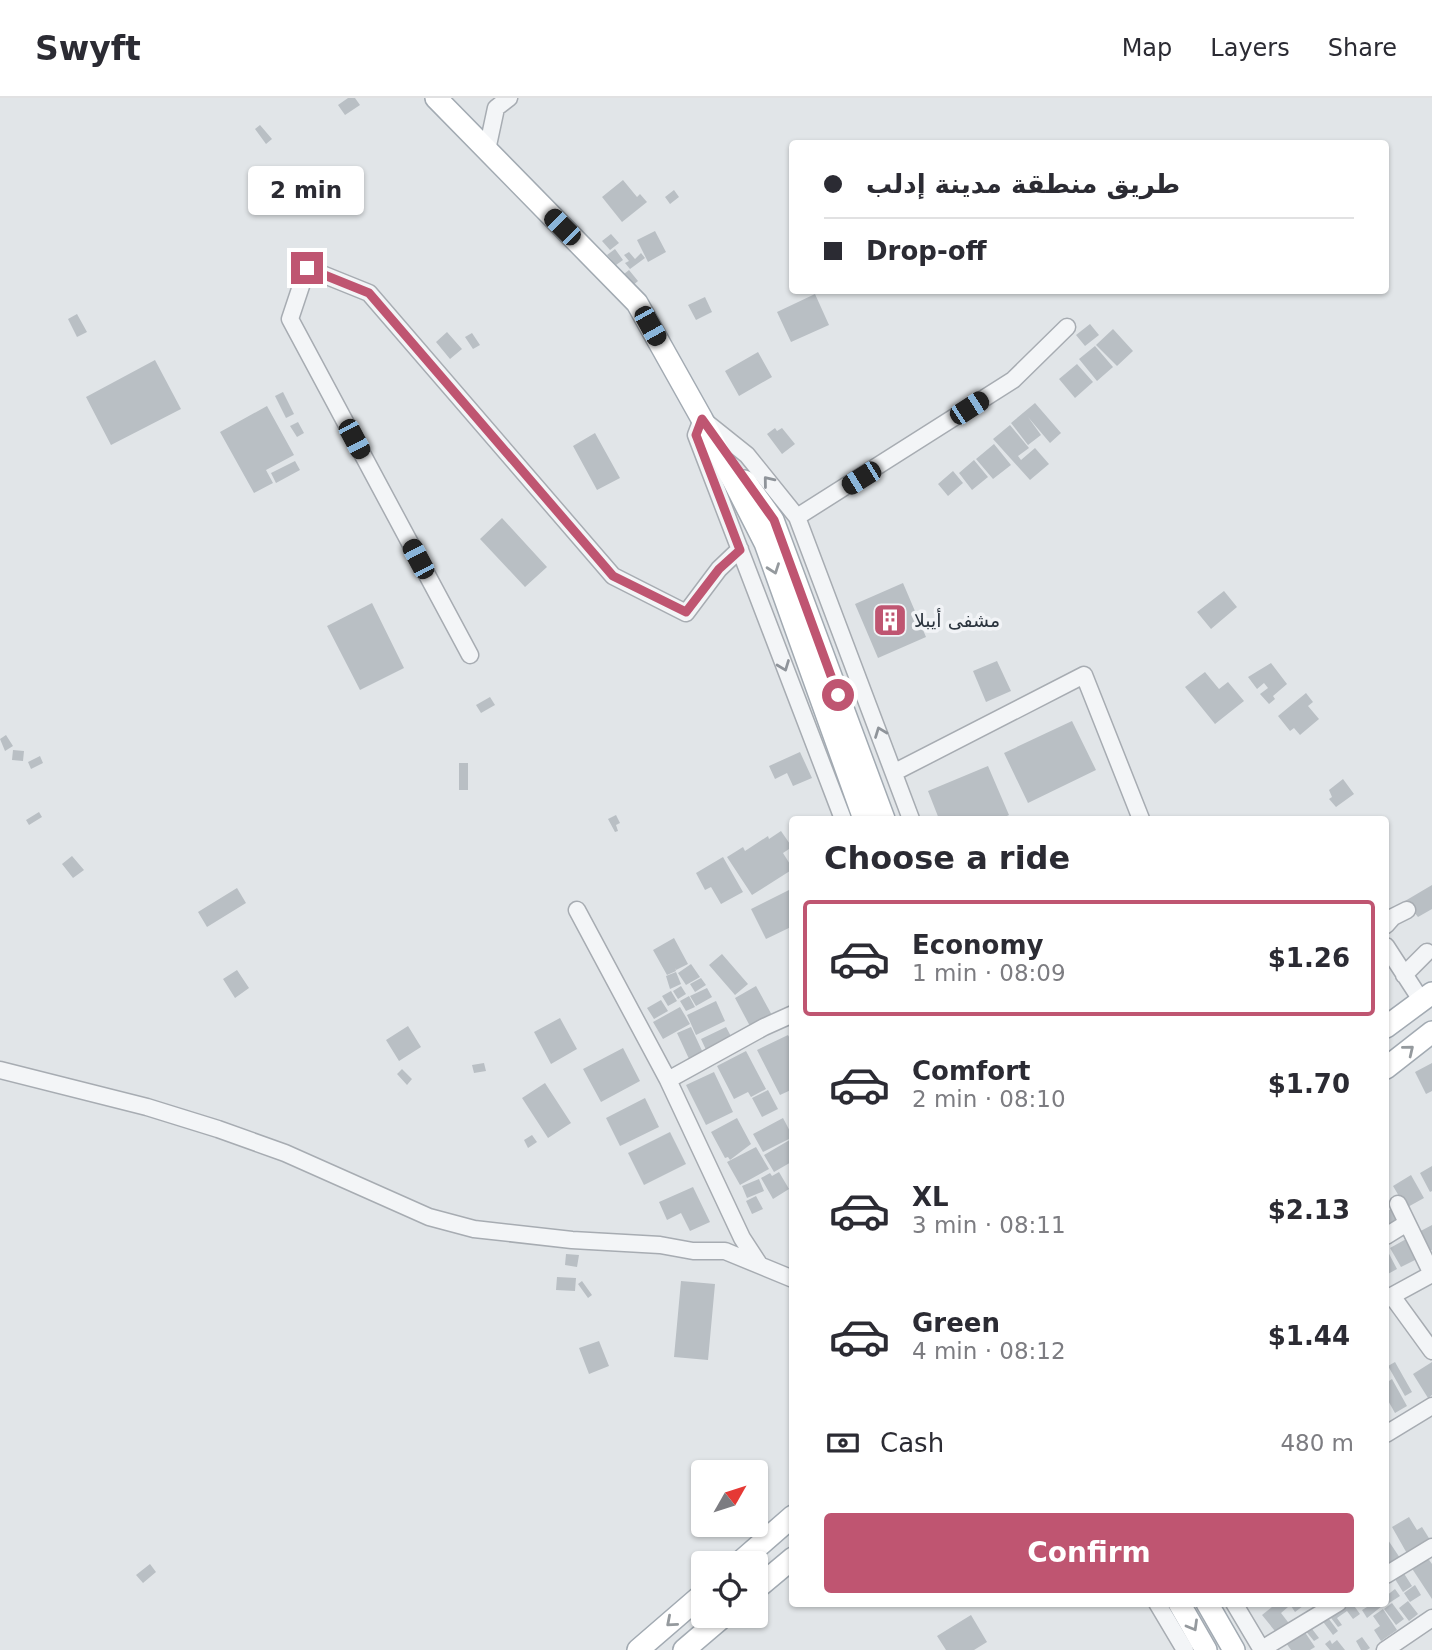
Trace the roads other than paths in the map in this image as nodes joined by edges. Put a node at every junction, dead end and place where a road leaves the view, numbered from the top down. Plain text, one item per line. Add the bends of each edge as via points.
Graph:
1 (436, 98) edge
2 (509, 98) edge
3 (487, 150) junction
4 (1067, 327) dead end
5 (702, 419) junction
6 (797, 517) junction
7 (740, 550) junction
8 (470, 655) dead end
9 (895, 772) junction
10 (841, 816) edge
11 (863, 816) edge
12 (883, 816) edge
13 (910, 816) edge
14 (1140, 816) edge
15 (1407, 909) dead end
16 (577, 910) dead end
17 (1389, 922) edge
18 (1389, 951) edge
19 (1427, 952) dead end
20 (1404, 975) junction
21 (1427, 997) edge
22 (789, 1016) edge
23 (1389, 1025) edge
24 (1432, 1032) edge
25 (1389, 1066) edge
26 (0, 1070) edge
27 (668, 1080) junction
28 (1398, 1204) dead end
29 (1407, 1223) junction
30 (1389, 1234) edge
31 (759, 1264) junction
32 (1432, 1274) edge
33 (789, 1277) edge
34 (1389, 1297) edge
35 (1432, 1351) edge
36 (1432, 1406) edge
37 (1389, 1432) edge
38 (789, 1519) edge
39 (1432, 1547) edge
40 (753, 1551) edge
41 (789, 1561) edge
42 (1389, 1572) edge
43 (768, 1579) edge
44 (691, 1604) edge
45 (1159, 1607) edge
46 (1181, 1607) edge
47 (1209, 1607) edge
48 (1236, 1607) edge
49 (1331, 1607) edge
50 (1432, 1618) edge
51 (710, 1628) edge
52 (1262, 1649) edge
53 (638, 1650) edge
54 (684, 1650) edge
55 (1185, 1650) edge
56 (1206, 1650) edge
57 (1234, 1650) edge
58 (1385, 1650) edge

1 - 3 main road
2 - 3 street via 496,108
3 - 5 main road via 637,303
4 - 6 street via 1013,380
6 -> 5 street via 747,455
5 - 7 street via 696,435
5 -> 11 main road via 765,542
5 - 12 main road via 774,520
9 -> 6 street
7 - 8 street via 686,612 613,576 369,293 307,268 290,318
7 -> 10 street
9 - 13 street
9 - 14 street via 1084,675
15 - 17 street
16 - 27 street
18 - 20 street
19 - 20 street
20 - 21 street
21 - 23 main road
22 - 27 street
25 -> 24 main road
26 - 31 street via 218,1129 285,1153 429,1217 463,1226 572,1240 725,1251
27 - 31 street via 742,1238
28 - 29 street
29 - 30 street
29 - 32 street
31 - 33 street
32 - 34 street
34 - 35 street
36 - 37 street
38 - 40 main road
39 - 42 street
41 - 43 main road
44 -> 53 main road
45 - 55 street
46 -> 56 main road
47 - 57 main road
48 - 52 street
49 - 52 street
50 - 58 street
51 - 54 main road

